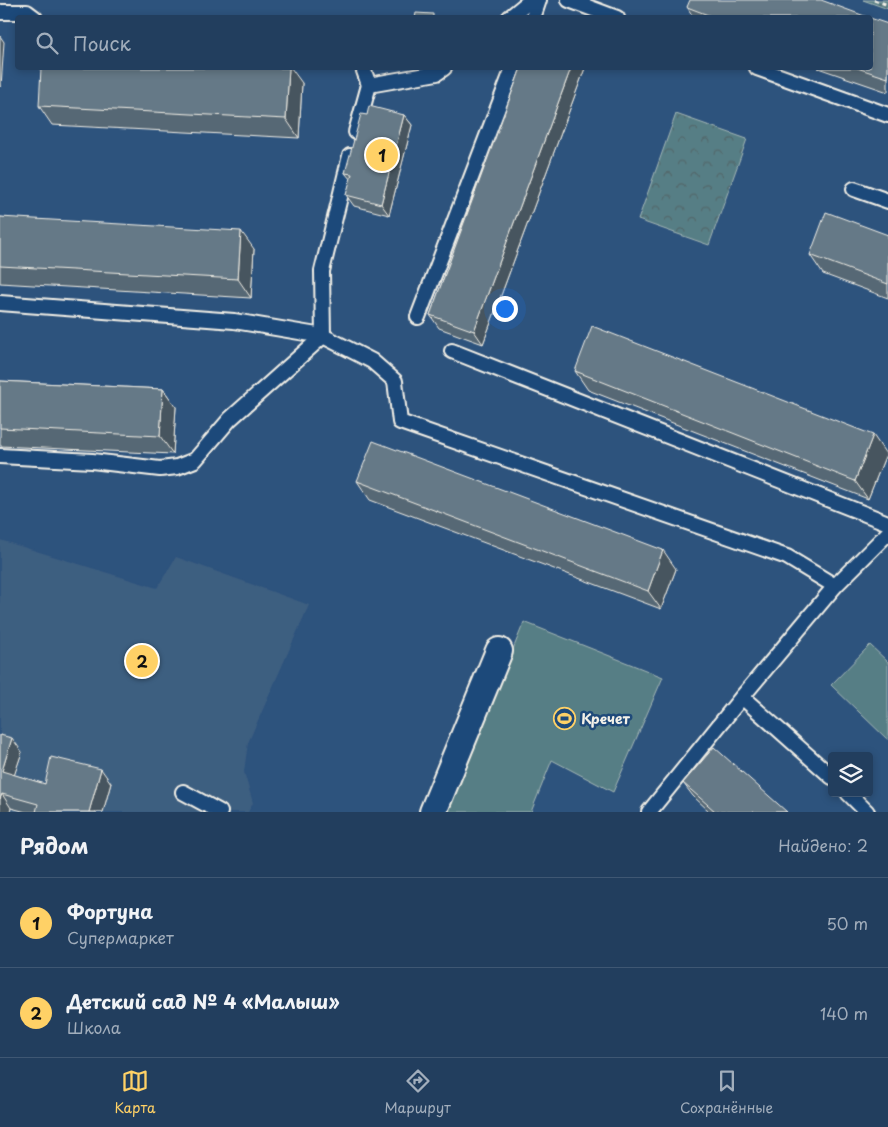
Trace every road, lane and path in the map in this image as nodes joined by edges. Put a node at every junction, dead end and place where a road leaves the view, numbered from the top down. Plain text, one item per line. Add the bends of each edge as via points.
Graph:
1 (531, 0) edge
2 (539, 0) edge
3 (568, 0) edge
4 (874, 0) edge
5 (886, 3) edge
6 (0, 12) edge
7 (31, 15) edge
8 (513, 15) edge
9 (534, 15) edge
10 (609, 15) edge
11 (364, 70) edge
12 (441, 70) edge
13 (512, 70) edge
14 (763, 70) edge
15 (369, 85) junction
16 (888, 115) edge
17 (854, 189) dead end
18 (888, 201) edge
19 (0, 303) edge
20 (418, 316) dead end
21 (323, 336) junction
22 (452, 352) dead end
23 (0, 456) edge
24 (888, 523) edge
25 (888, 534) edge
26 (835, 586) junction
27 (499, 651) dead end
28 (742, 697) junction
29 (828, 774) edge
30 (182, 792) dead end
31 (852, 797) edge
32 (220, 812) edge
33 (433, 812) edge
34 (649, 812) edge
35 (867, 812) edge

1 - 8 lane
2 - 9 lane
3 - 10 lane
4 - 5 path
6 - 7 lane via 27,12
11 - 15 lane
12 - 15 lane
13 - 20 lane
14 - 16 lane
15 - 21 lane via 322,271
17 - 18 lane
19 - 21 lane via 234,321
21 - 23 lane via 230,419 195,460 177,467 160,469
21 - 26 lane via 372,360 395,381 400,422 786,557
22 - 24 lane
25 - 26 lane
26 - 28 lane
27 - 33 street
28 - 29 lane
28 - 34 lane
30 - 32 lane
31 - 35 lane

